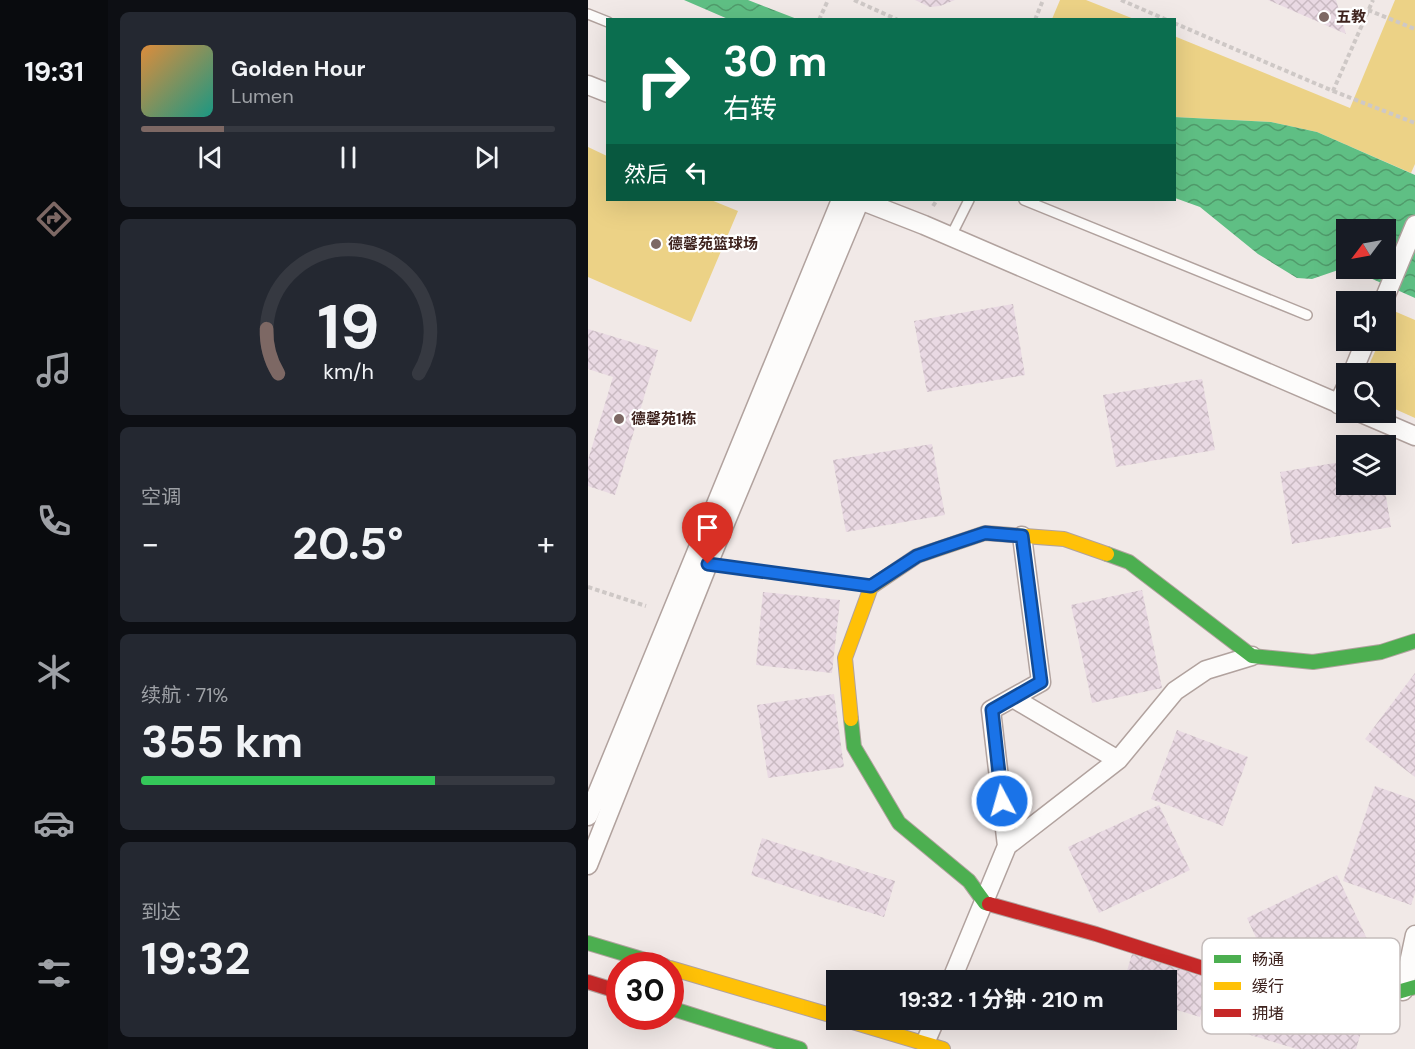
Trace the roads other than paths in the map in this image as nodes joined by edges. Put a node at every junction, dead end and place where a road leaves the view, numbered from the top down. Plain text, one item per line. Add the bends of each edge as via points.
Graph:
1 (588, 14) edge
2 (606, 21) edge
3 (588, 85) edge
4 (606, 92) edge
5 (841, 201) edge
6 (860, 201) edge
7 (863, 201) edge
8 (968, 201) edge
9 (1026, 201) edge
10 (1415, 225) edge
11 (951, 236) junction
12 (1388, 291) edge
13 (1307, 315) dead end
14 (1336, 403) edge
15 (1385, 423) edge
16 (1415, 436) edge
17 (1022, 536) junction
18 (708, 564) junction
19 (871, 586) junction
20 (1415, 641) edge
21 (1252, 656) junction
22 (1013, 698) junction
23 (1118, 760) junction
24 (588, 816) edge
25 (1007, 846) junction
26 (588, 865) edge
27 (985, 903) junction
28 (1415, 935) edge
29 (588, 943) edge
30 (618, 952) edge
31 (1202, 968) edge
32 (956, 970) edge
33 (684, 972) edge
34 (588, 982) edge
35 (606, 988) edge
36 (1409, 989) edge
37 (684, 1012) edge
38 (826, 1014) edge
39 (880, 1030) edge
40 (931, 1030) edge
41 (925, 1043) junction
42 (800, 1049) edge
43 (943, 1049) edge

1 - 2 lane
3 - 4 street
5 - 24 street
6 - 18 street
7 - 11 street
8 - 11 lane
9 - 13 lane
10 - 12 street
11 - 14 street
15 - 16 street
17 - 19 street via 985,533 917,556
17 - 21 street via 1064,539 1129,562
17 - 22 street via 1041,682
18 - 19 lane
18 - 26 street
19 - 27 street via 844,658 854,747 899,823 969,881
20 - 21 street via 1381,652 1313,662
21 - 23 street via 1206,670 1175,690
22 - 23 street
22 - 25 street via 992,710
23 - 25 street
25 - 27 street
27 - 31 street
27 - 32 street
28 - 36 street
29 - 30 street
33 - 38 street
34 - 35 street
37 - 42 street
39 - 41 street
40 - 41 street
41 - 43 street

